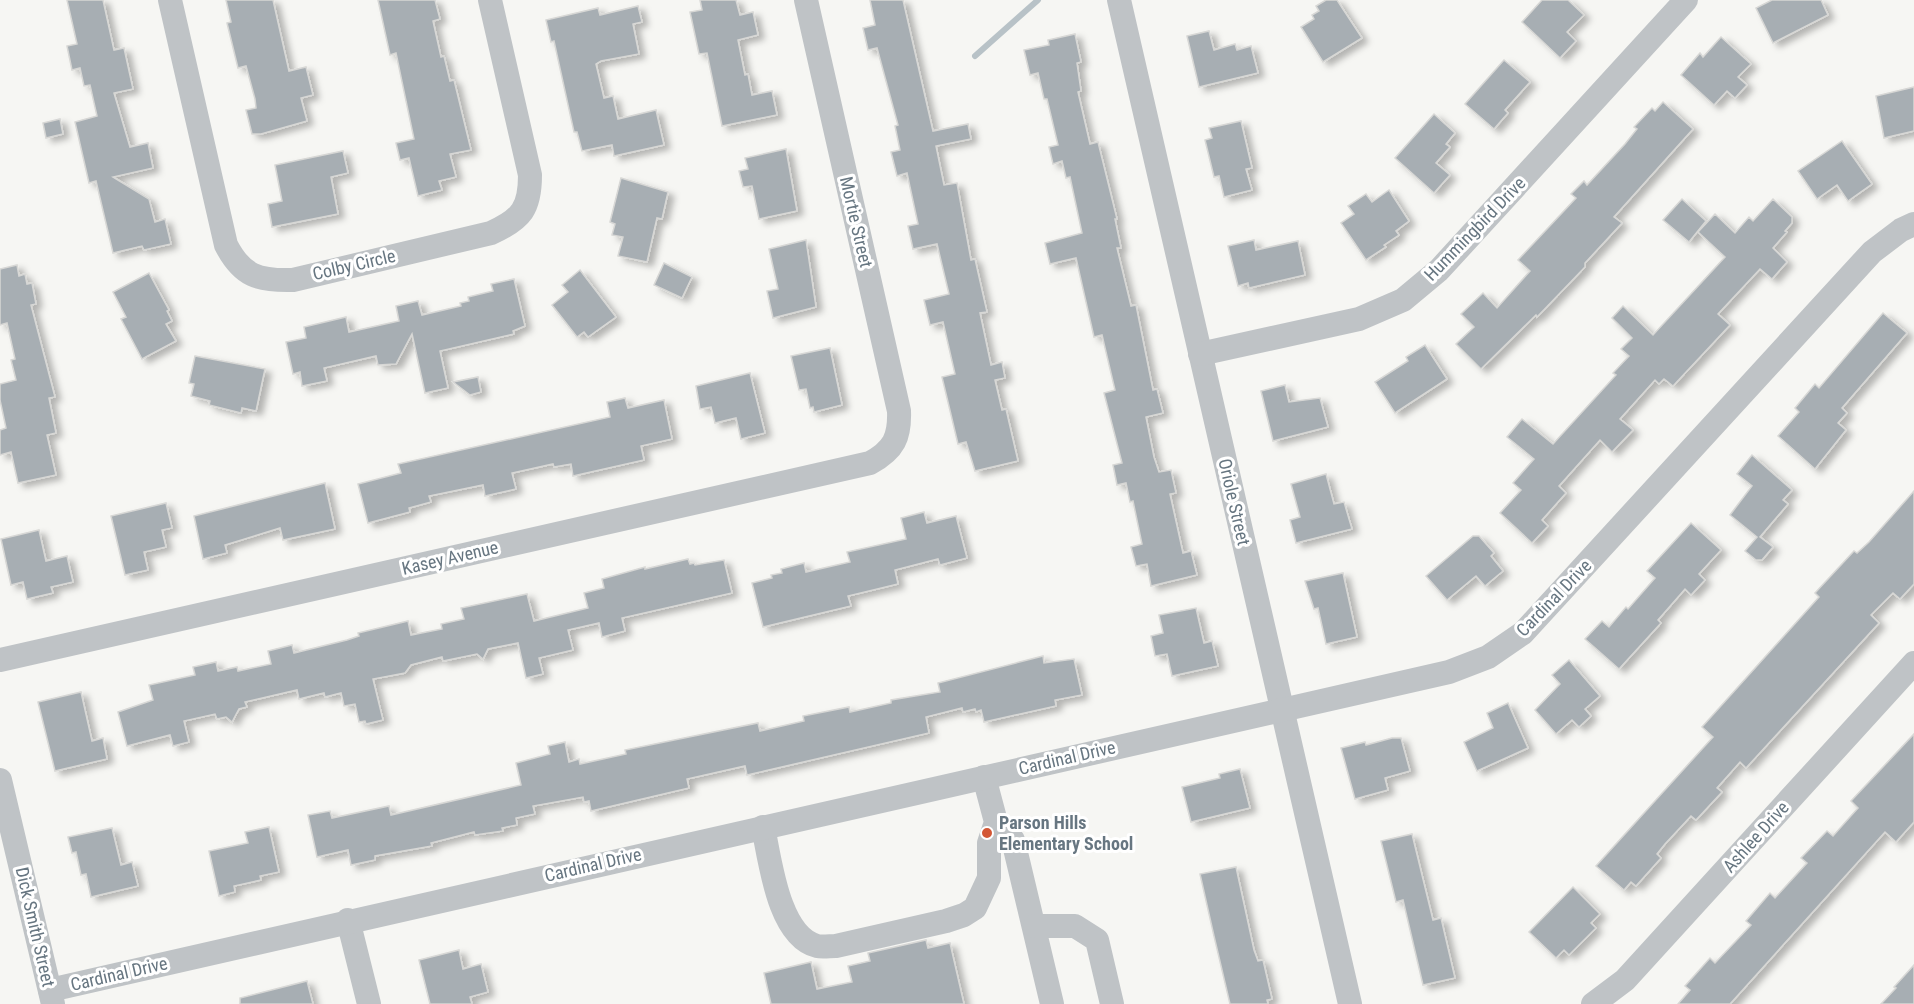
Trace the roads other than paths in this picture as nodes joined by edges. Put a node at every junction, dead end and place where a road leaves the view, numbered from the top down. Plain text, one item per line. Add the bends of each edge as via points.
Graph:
1 (170, 0) edge
2 (490, 0) edge
3 (806, 0) edge
4 (1120, 0) edge
5 (1686, 0) edge
6 (1914, 224) edge
7 (1200, 354) junction
8 (895, 444) joint
9 (0, 660) edge
10 (1914, 663) edge
11 (1281, 710) junction
12 (984, 777) junction
13 (0, 780) edge
14 (996, 822) junction
15 (763, 827) junction
16 (348, 920) junction
17 (1035, 927) junction
18 (52, 997) edge
19 (369, 1004) edge
20 (1052, 1004) edge
21 (1112, 1004) edge
22 (1350, 1004) edge
23 (1593, 1004) edge

1 - 2 street, Colby Circle via 226,245 236,263 252,276 274,281 491,233 509,225 523,212 530,195 530,175
3 - 8 street, Mortie Street via 899,411
4 - 7 street, Oriole Street
5 - 7 street, Hummingbird Drive via 1439,270 1403,300 1359,320
6 - 11 street, Cardinal Drive via 1872,252 1523,633 1488,657 1449,672
7 - 11 street, Oriole Street
8 - 9 street, Kasey Avenue via 870,463
10 - 23 street, Ashlee Drive via 1625,980
11 - 12 street, Cardinal Drive
11 - 22 street, Oriole Street
12 - 14 street
12 - 15 street, Cardinal Drive
13 - 18 street, Dick Smith Street
14 - 15 street via 989,843 989,878 984,894 970,912 836,946 805,941 787,917 779,899
14 - 17 street via 1013,840
15 - 16 street, Cardinal Drive
16 - 18 street, Cardinal Drive
16 - 19 street
17 - 20 street
17 - 21 street via 1075,926 1097,940

